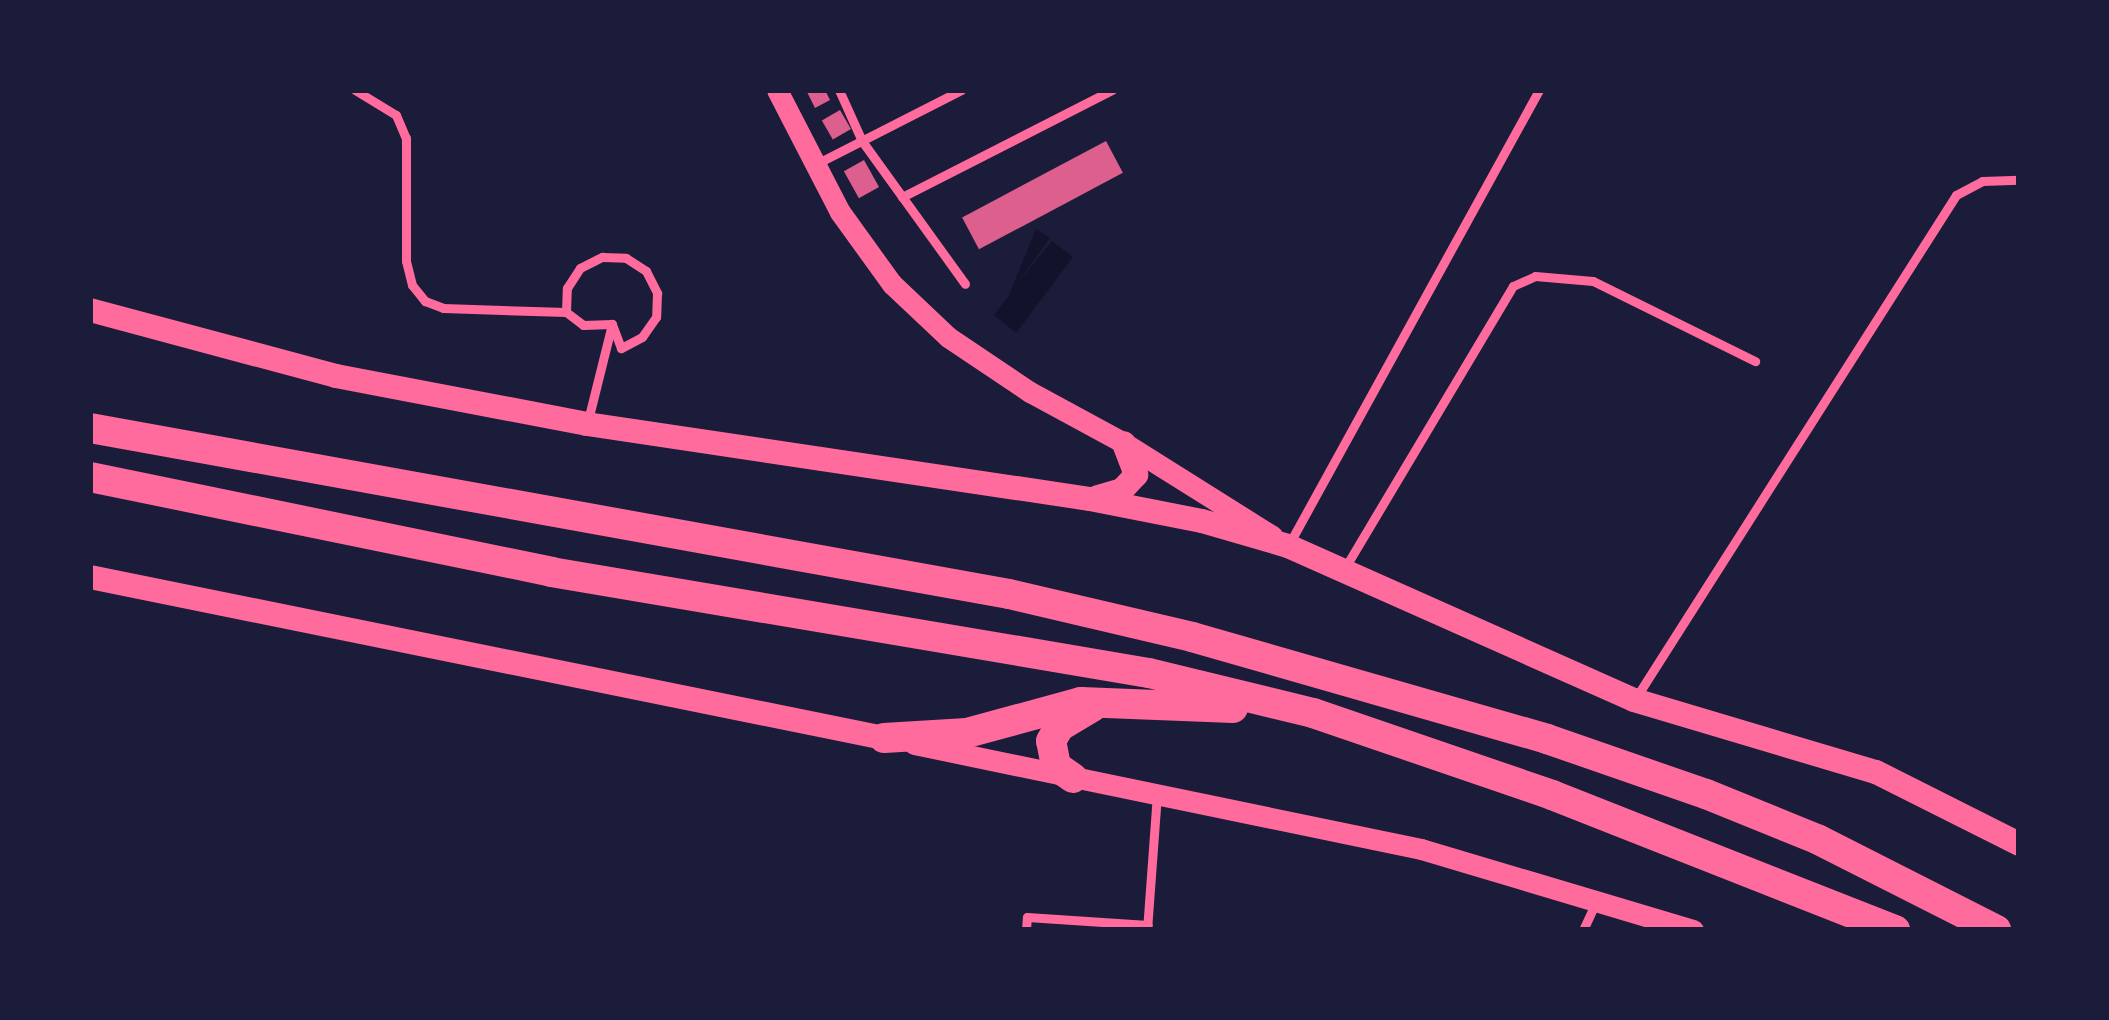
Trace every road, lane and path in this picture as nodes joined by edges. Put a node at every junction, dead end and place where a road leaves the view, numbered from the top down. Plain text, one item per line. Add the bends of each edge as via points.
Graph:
1 (355, 90) edge
2 (777, 90) edge
3 (839, 90) edge
4 (961, 90) edge
5 (1112, 90) edge
6 (1539, 90) edge
7 (862, 141) junction
8 (816, 165) junction
9 (2019, 180) edge
10 (902, 197) junction
11 (965, 284) dead end
12 (90, 310) edge
13 (566, 312) junction
14 (612, 324) junction
15 (1755, 361) dead end
16 (586, 424) junction
17 (90, 428) edge
18 (1124, 443) junction
19 (90, 477) edge
20 (1090, 499) junction
21 (1288, 546) junction
22 (1343, 571) junction
23 (90, 577) edge
24 (1634, 700) junction
25 (1104, 702) junction
26 (1313, 713) junction
27 (884, 738) junction
28 (1073, 778) junction
29 (1157, 795) junction
30 (2019, 844) edge
31 (1595, 902) junction
32 (1147, 927) edge
33 (1026, 930) edge
34 (1583, 930) edge
35 (1693, 930) edge
36 (1895, 930) edge
37 (1996, 930) edge

1 - 13 lane via 397,115 406,138 406,261 425,301
2 - 8 street
3 - 7 lane
4 - 7 lane
5 - 10 lane
6 - 21 lane
7 - 8 lane
7 - 10 lane
8 - 18 street via 892,284 948,337
9 - 24 lane via 1982,181 1956,195
10 - 11 lane
12 - 16 main road via 336,376
13 - 14 lane via 583,325
13 - 14 lane via 567,288 580,268 602,257 626,258 646,271 657,293 656,317 621,348
14 - 16 lane
15 - 22 lane via 1593,281 1535,275 1513,286
16 - 20 main road
17 - 37 highway via 1010,594 1192,638 1547,739 1706,794
18 - 20 main road via 1136,464 1132,483
18 - 21 street
19 - 26 highway via 530,568 1149,673
20 - 21 main road
21 - 22 main road
22 - 24 main road
23 - 27 main road
24 - 30 main road via 1876,772
25 - 26 highway
25 - 27 highway via 1053,706 968,733
25 - 28 highway via 1078,712 1051,741 1056,766
26 - 36 highway via 1552,795
27 - 28 street
28 - 29 street
29 - 31 street via 1421,850
29 - 32 lane
31 - 34 lane
31 - 35 street
32 - 33 lane via 1027,917

